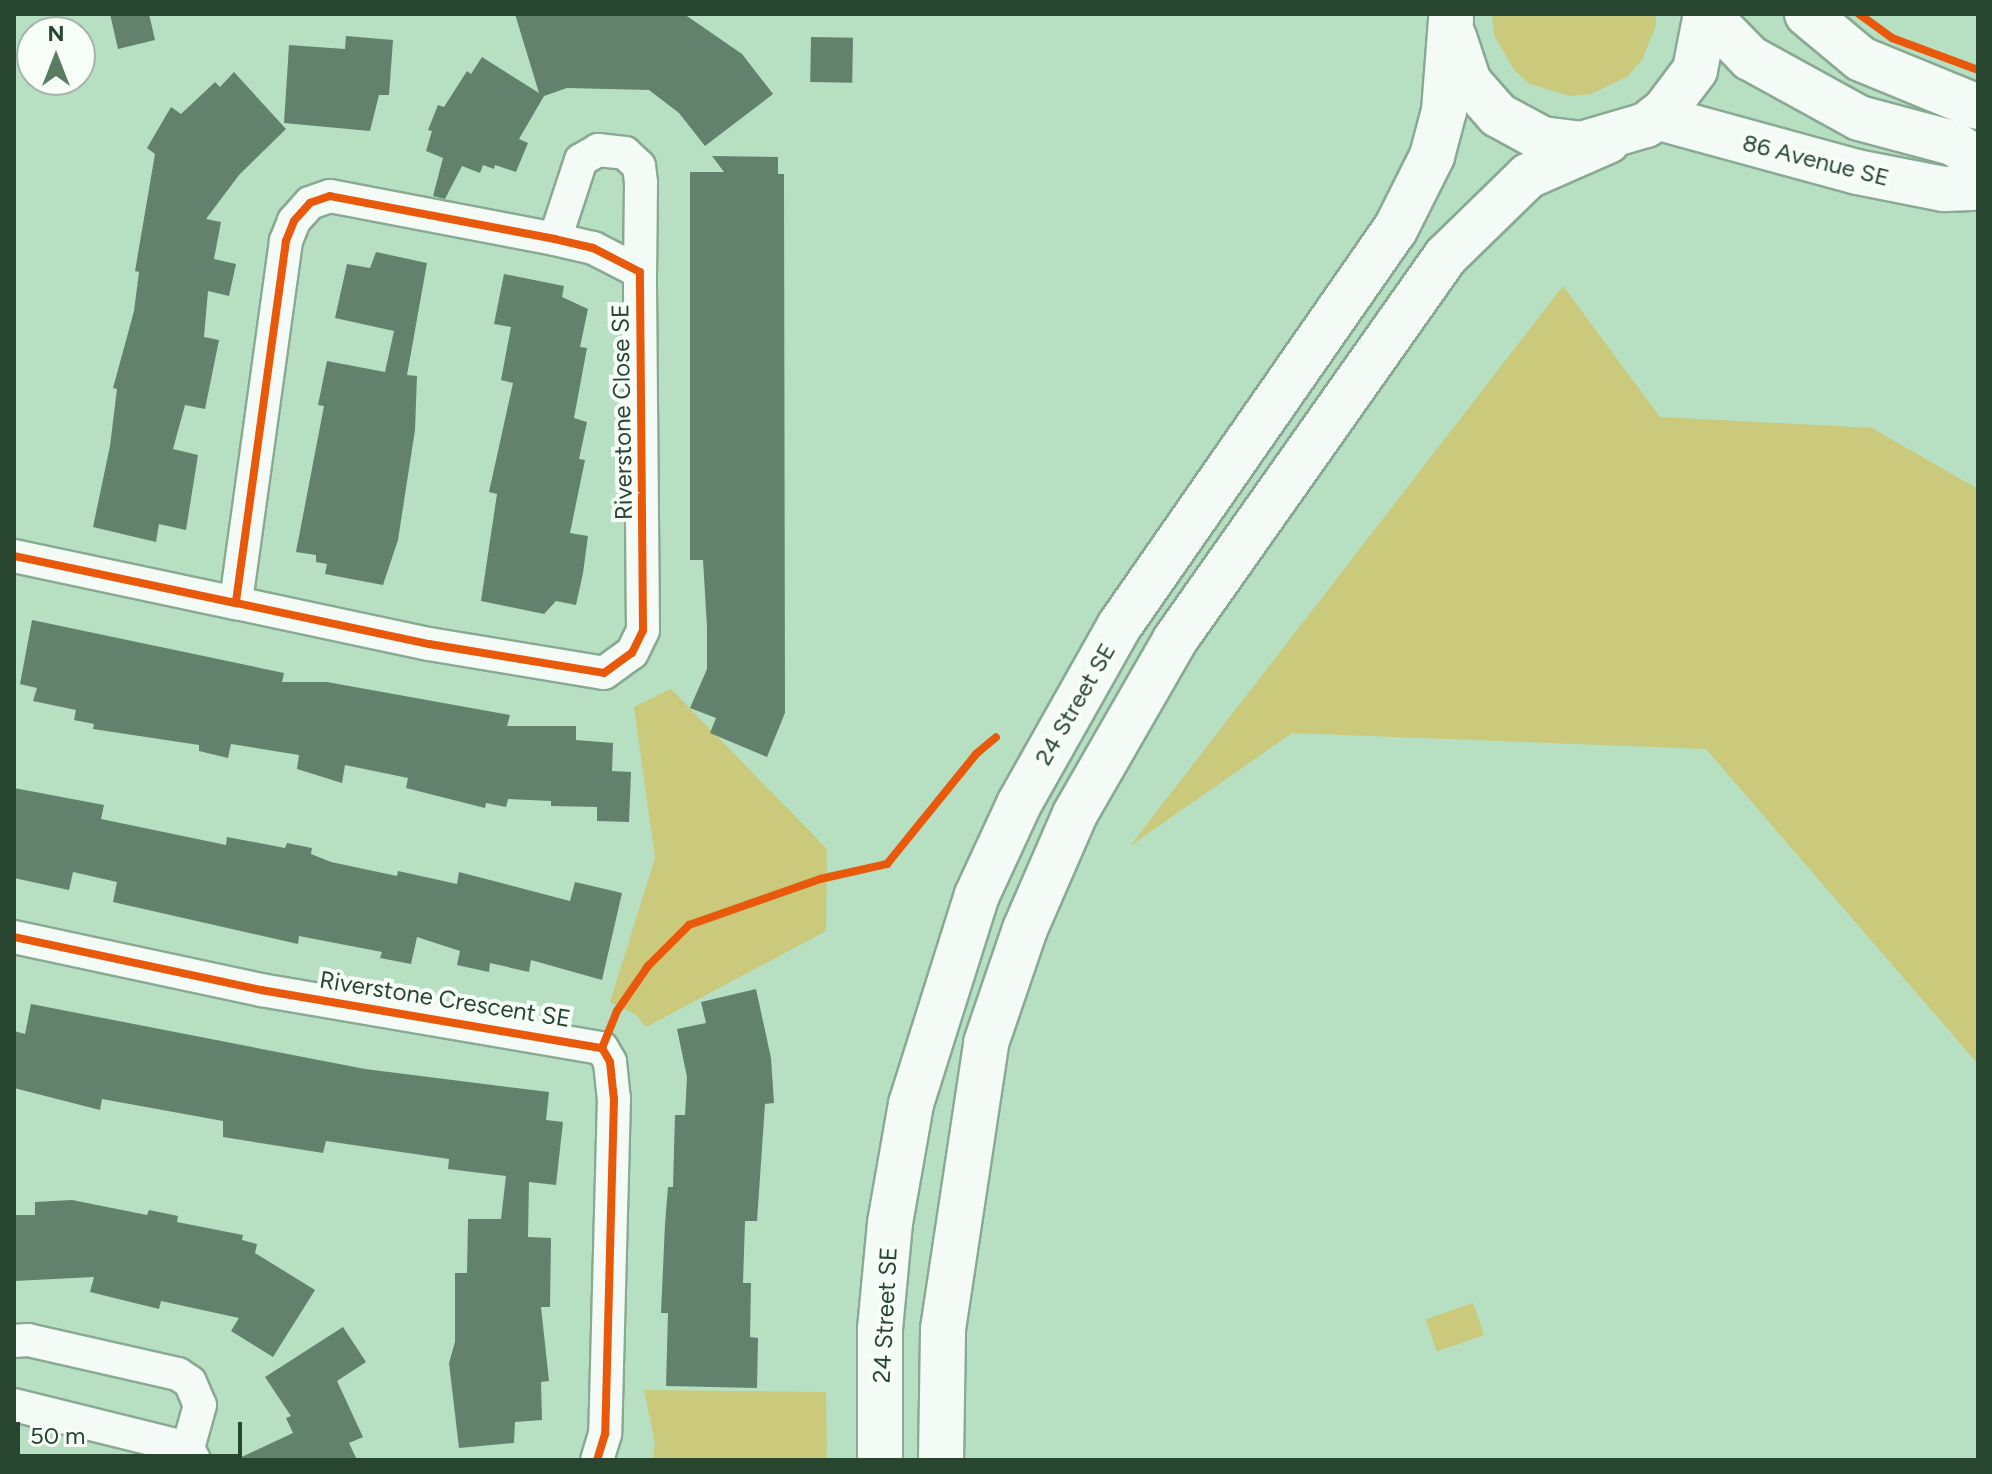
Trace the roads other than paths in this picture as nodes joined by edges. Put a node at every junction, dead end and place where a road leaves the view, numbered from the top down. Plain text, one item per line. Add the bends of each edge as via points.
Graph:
1 (1707, 14) edge
2 (1807, 14) edge
3 (1452, 17) edge
4 (1978, 107) edge
5 (1656, 117) junction
6 (1608, 141) junction
7 (1978, 160) edge
8 (1978, 188) edge
9 (555, 239) junction
10 (640, 272) junction
11 (14, 556) edge
12 (236, 603) junction
13 (14, 937) edge
14 (14, 1341) edge
15 (14, 1405) edge
16 (191, 1454) edge
17 (597, 1460) edge
18 (880, 1460) edge
19 (941, 1460) edge

1 - 5 main road via 1695,70
1 - 7 main road, 86 Avenue SE via 1750,58 1859,118 1953,143
2 - 4 main road via 1861,59
3 - 6 main road via 1469,82 1498,115 1542,139
3 - 18 main road, 24 Street SE via 1444,111 1432,156 1395,230 1120,625 1019,804 977,895 911,1104 890,1223 880,1329
5 - 6 main road
5 - 8 main road, 86 Avenue SE via 1857,172 1944,189
6 - 19 main road via 1528,176 1446,256 1175,640 1075,814 1025,929 986,1043 943,1329
9 - 10 street, Riverstone Close SE via 593,248
9 - 10 street, Riverstone Close SE via 581,160 598,150 625,153 639,166
9 - 12 street, Riverstone Close SE via 330,196 310,203 294,221 286,241
10 - 12 street, Riverstone Close SE via 643,630 621,665 587,674
11 - 12 street, Riverstone Close SE
13 - 17 street, Riverstone Crescent SE via 261,990 602,1048 610,1062 614,1098 605,1434
14 - 16 street via 178,1374 190,1382 200,1405
15 - 16 street

